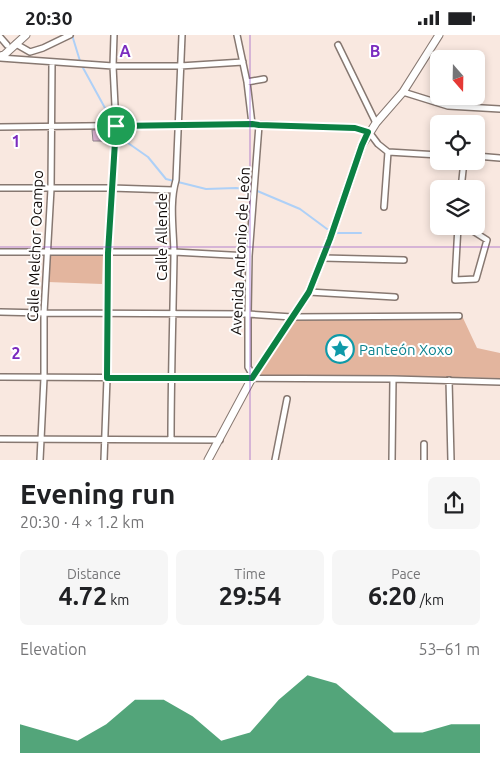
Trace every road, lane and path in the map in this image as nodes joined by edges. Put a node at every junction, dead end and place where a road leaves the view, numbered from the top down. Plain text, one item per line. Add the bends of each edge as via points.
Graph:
1 (19, 35) edge
2 (26, 35) edge
3 (70, 35) edge
4 (114, 35) edge
5 (182, 35) edge
6 (237, 35) edge
7 (439, 35) edge
8 (0, 37) edge
9 (16, 44) junction
10 (7, 45) junction
11 (338, 45) dead end
12 (0, 52) edge
13 (0, 57) edge
14 (243, 62) junction
15 (52, 63) junction
16 (113, 66) junction
17 (180, 66) junction
18 (264, 79) dead end
19 (247, 82) junction
20 (403, 92) junction
21 (500, 109) edge
22 (376, 123) junction
23 (252, 124) junction
24 (178, 125) junction
25 (259, 125) junction
26 (116, 126) junction
27 (0, 127) edge
28 (51, 127) junction
29 (368, 132) junction
30 (388, 152) junction
31 (430, 154) edge
32 (485, 157) edge
33 (500, 158) edge
34 (0, 188) edge
35 (111, 188) junction
36 (173, 188) junction
37 (51, 189) junction
38 (384, 207) dead end
39 (458, 235) edge
40 (478, 235) edge
41 (0, 252) edge
42 (47, 252) junction
43 (174, 252) junction
44 (108, 253) junction
45 (249, 256) junction
46 (323, 258) junction
47 (404, 260) dead end
48 (309, 292) junction
49 (395, 297) dead end
50 (0, 312) edge
51 (44, 313) junction
52 (106, 313) junction
53 (173, 314) junction
54 (248, 314) junction
55 (459, 316) dead end
56 (292, 317) junction
57 (0, 377) edge
58 (253, 377) junction
59 (44, 378) junction
60 (107, 378) junction
61 (171, 379) junction
62 (393, 379) junction
63 (449, 379) junction
64 (500, 382) edge
65 (287, 399) dead end
66 (40, 438) junction
67 (0, 439) edge
68 (172, 439) junction
69 (220, 439) junction
70 (104, 440) junction
71 (424, 444) dead end
72 (40, 460) edge
73 (104, 460) edge
74 (208, 460) edge
75 (275, 460) edge
76 (392, 460) edge
77 (424, 460) edge
78 (451, 460) edge

1 - 10 street
2 - 9 street
3 - 9 street via 30,52
4 - 16 street
5 - 17 street, Calle Allende
6 - 14 street
7 - 20 street
8 - 10 street
9 - 13 street
10 - 12 street
11 - 22 street
13 - 15 street
14 - 17 street
14 - 19 street
15 - 16 street
15 - 28 street, Calle Melchor Ocampo
16 - 17 street
16 - 26 street
17 - 24 street, Calle Allende
18 - 19 street
19 - 23 street
20 - 21 street via 448,106
20 - 22 street
22 - 29 street
23 - 24 street
23 - 25 street
24 - 26 street
24 - 36 street, Calle Allende
25 - 29 street via 355,128
25 - 45 street, Avenida Antonio de León
26 - 28 street
26 - 35 street
27 - 28 street
28 - 37 street, Calle Melchor Ocampo
29 - 30 street
29 - 46 street
30 - 31 street
30 - 38 street
32 - 33 street
34 - 37 street
35 - 36 street
35 - 37 street
35 - 44 street
36 - 43 street, Calle Allende
37 - 42 street, Calle Melchor Ocampo
39 - 40 street via 455,280 476,279 487,241
41 - 42 street
42 - 44 street
42 - 51 street, Calle Melchor Ocampo
43 - 44 street
43 - 45 street
43 - 53 street, Calle Allende
44 - 52 street
45 - 54 street, Avenida Antonio de León
46 - 47 street
46 - 48 street
48 - 49 street
48 - 56 street
50 - 51 street
51 - 52 street
51 - 59 street, Calle Melchor Ocampo
52 - 53 street
52 - 60 street
53 - 54 street
53 - 61 street, Calle Allende
54 - 56 street
54 - 58 street, Avenida Antonio de León via 248,367
55 - 56 street
56 - 58 street
57 - 59 street
58 - 61 street
58 - 62 street
58 - 69 street
59 - 60 street
59 - 66 street, Calle Melchor Ocampo
60 - 61 street
60 - 70 street
61 - 68 street, Calle Allende
62 - 63 street
62 - 76 street
63 - 64 street
63 - 78 street
65 - 75 street
66 - 67 street
66 - 70 street
66 - 72 street, Calle Melchor Ocampo
68 - 69 street
68 - 70 street
69 - 74 street
70 - 73 street
71 - 77 street

